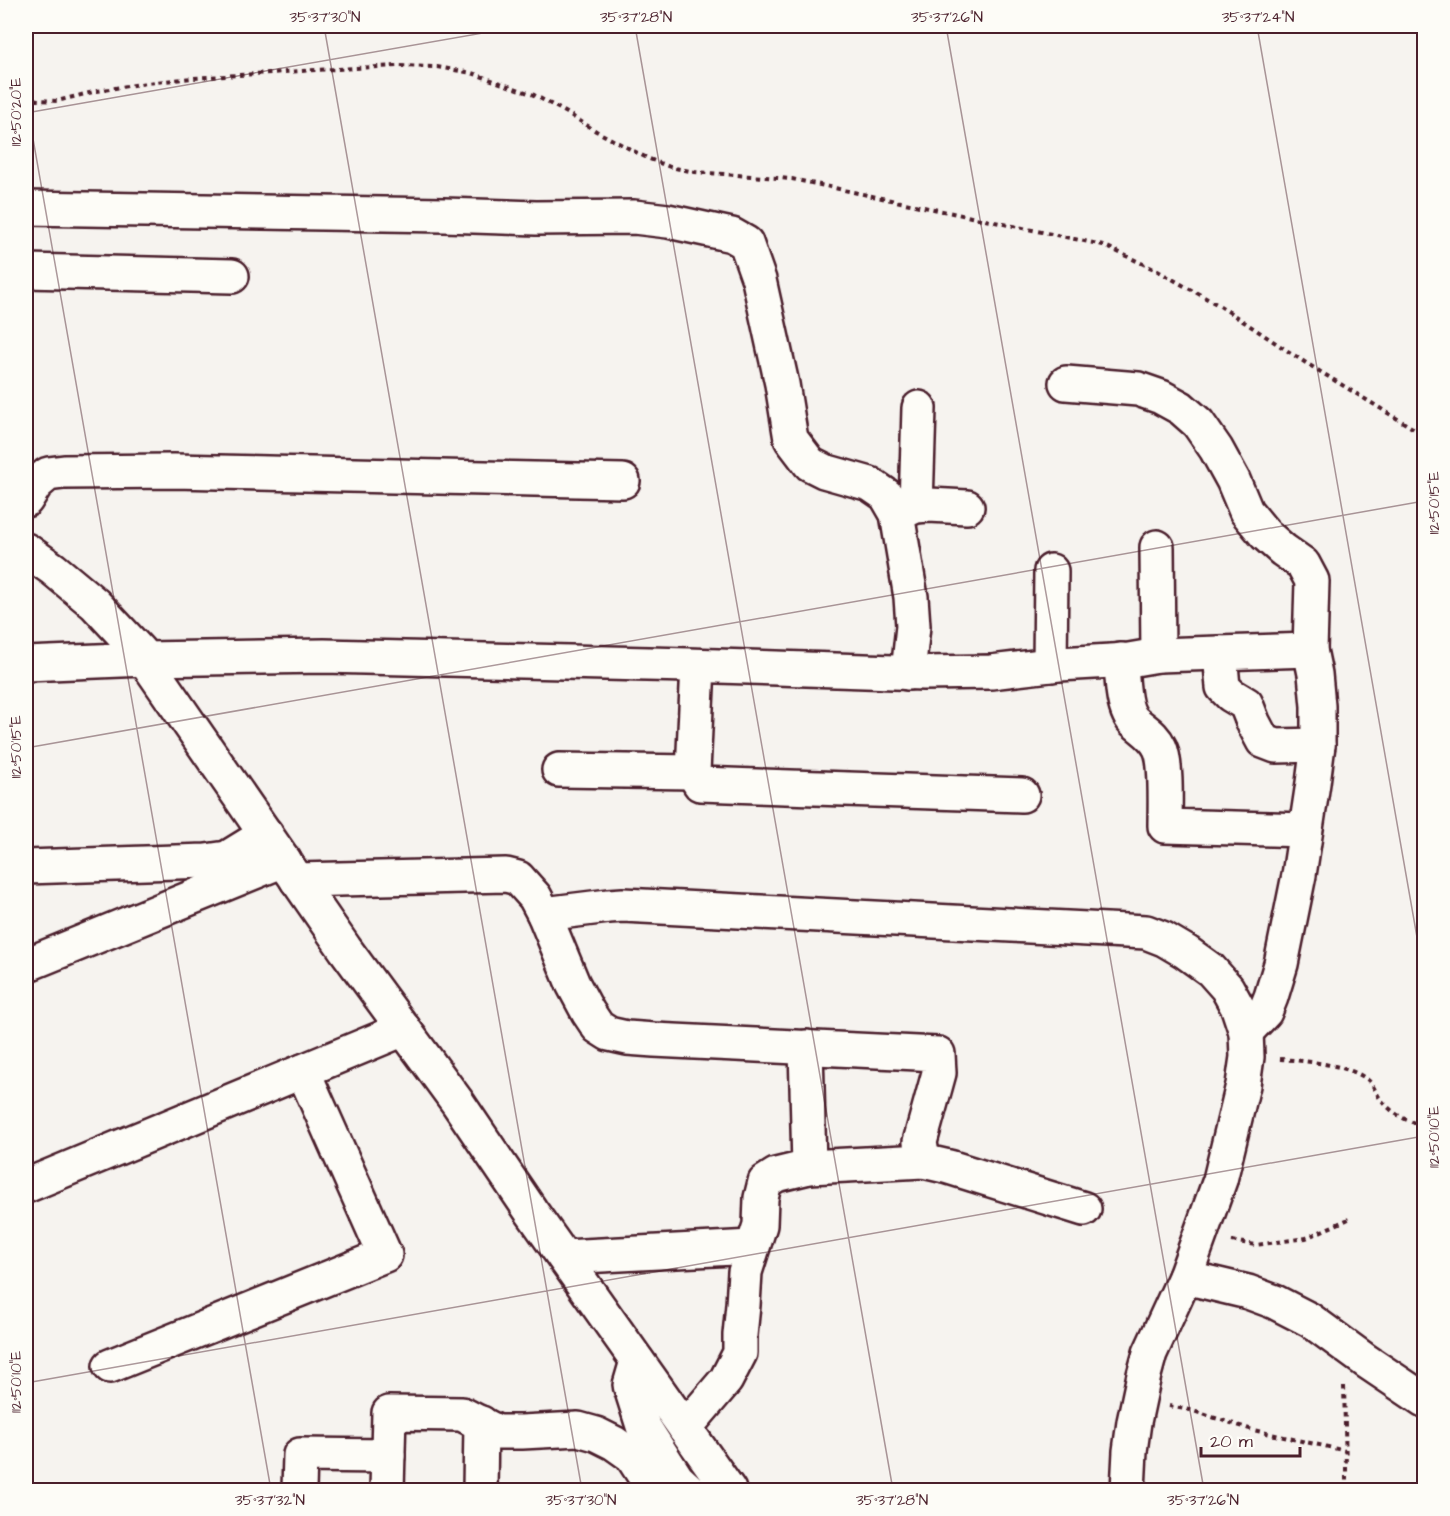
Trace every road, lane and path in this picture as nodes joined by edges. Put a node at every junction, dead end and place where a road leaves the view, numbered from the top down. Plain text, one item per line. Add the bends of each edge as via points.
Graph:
1 (26, 96) edge
2 (26, 208) edge
3 (26, 271) edge
4 (232, 276) dead end
5 (1066, 383) dead end
6 (919, 408) dead end
7 (1425, 435) edge
8 (623, 481) dead end
9 (26, 500) edge
10 (967, 507) dead end
11 (906, 510) junction
12 (1157, 547) dead end
13 (26, 550) edge
14 (1051, 571) dead end
15 (1310, 650) junction
16 (1220, 653) junction
17 (1158, 655) junction
18 (145, 659) junction
19 (1121, 660) junction
20 (26, 664) edge
21 (1050, 665) junction
22 (698, 666) junction
23 (908, 673) junction
24 (1318, 745) junction
25 (559, 770) dead end
26 (693, 772) junction
27 (1022, 795) dead end
28 (1305, 830) junction
29 (282, 858) junction
30 (26, 867) edge
31 (544, 914) junction
32 (26, 964) edge
33 (404, 1029) junction
34 (1246, 1044) junction
35 (806, 1047) junction
36 (303, 1071) junction
37 (1425, 1126) edge
38 (923, 1161) junction
39 (809, 1167) junction
40 (26, 1186) edge
41 (1084, 1209) dead end
42 (1351, 1218) dead end
43 (1203, 1230) junction
44 (752, 1247) junction
45 (564, 1257) junction
46 (1185, 1277) junction
47 (638, 1361) junction
48 (110, 1366) dead end
49 (1343, 1383) dead end
50 (1139, 1399) junction
51 (1425, 1400) edge
52 (481, 1423) junction
53 (685, 1428) junction
54 (1346, 1451) junction
55 (388, 1456) junction
56 (299, 1491) edge
57 (387, 1491) edge
58 (480, 1491) edge
59 (653, 1491) edge
60 (688, 1491) edge
61 (729, 1491) edge
62 (1128, 1491) edge
63 (1346, 1491) edge

1 - 7 path via 57,101 146,83 327,69 397,66 472,73 534,95 670,167 792,179 1103,245 1220,306
2 - 11 street via 634,217 732,235 746,243 759,280 791,439 810,464 870,484
3 - 4 street
5 - 15 street via 1138,389 1181,408 1198,423 1216,449 1246,511 1265,534 1303,564 1312,581
6 - 11 street
8 - 9 street via 64,472 48,474
10 - 11 street via 929,505
11 - 23 street via 913,626
12 - 17 street
13 - 18 street via 95,604
14 - 21 street
15 - 16 street
15 - 24 street
16 - 17 street
16 - 24 street via 1223,687 1245,704 1263,741 1276,746
17 - 19 street
18 - 20 street
18 - 22 street via 324,656
18 - 29 street
19 - 21 street
19 - 28 street via 1126,709 1132,721 1149,732 1161,749 1165,826
21 - 23 street via 991,672
22 - 23 street
22 - 26 street
24 - 28 street
25 - 26 street
26 - 27 street via 700,783 718,785
28 - 34 street via 1281,964 1271,997
29 - 30 street
29 - 31 street via 506,875 518,878
29 - 32 street
29 - 33 street
31 - 34 street via 623,905 1146,933 1186,952 1227,988 1238,1008
31 - 35 street via 573,984 598,1027 609,1034
33 - 36 street
33 - 45 street
34 - 37 path via 1356,1073 1370,1082 1393,1113
34 - 43 street via 1243,1085 1220,1180
35 - 38 street via 938,1054 939,1073 920,1142
35 - 39 street
36 - 40 street
36 - 48 street via 385,1255
38 - 39 street
38 - 41 street
39 - 44 street via 776,1175 765,1182
42 - 43 path via 1306,1238 1256,1245 1234,1242
43 - 46 street
44 - 45 street
44 - 53 street via 745,1272 740,1353 726,1380
45 - 47 street
46 - 50 street via 1150,1353
46 - 51 street via 1248,1292 1311,1320
47 - 53 street
47 - 60 street via 630,1385 643,1426
49 - 54 path
50 - 54 path
50 - 62 street
52 - 55 street via 462,1414 389,1413
52 - 58 street
52 - 59 street via 497,1432 578,1429 596,1434 631,1455
53 - 61 street
54 - 63 path
55 - 56 street via 300,1455
55 - 57 street

